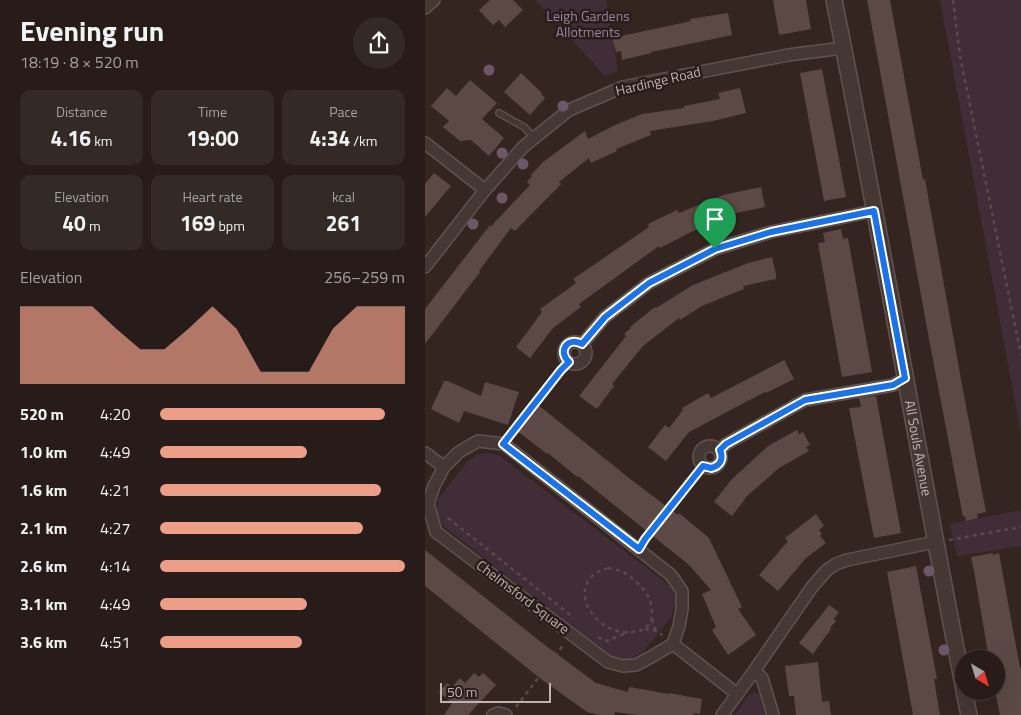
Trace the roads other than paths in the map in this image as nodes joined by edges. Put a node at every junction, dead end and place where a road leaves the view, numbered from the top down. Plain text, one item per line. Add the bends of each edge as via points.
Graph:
1 (434, 0) edge
2 (834, 0) edge
3 (425, 8) edge
4 (843, 48) junction
5 (499, 113) dead end
6 (534, 138) junction
7 (425, 143) edge
8 (485, 190) junction
9 (874, 211) junction
10 (425, 267) edge
11 (582, 344) junction
12 (905, 378) junction
13 (720, 450) junction
14 (425, 453) edge
15 (444, 467) junction
16 (935, 542) junction
17 (673, 644) junction
18 (956, 650) edge
19 (753, 672) junction
20 (737, 694) junction
21 (966, 700) edge
22 (493, 715) edge
23 (506, 715) edge
24 (721, 715) edge
25 (773, 715) edge
26 (969, 715) edge

1 - 3 street
2 - 4 street, All Souls Avenue
4 - 6 street, Hardinge Road via 788,55 623,87 569,110
4 - 9 street, All Souls Avenue
5 - 6 lane via 524,127
6 - 8 street, Hardinge Road
7 - 8 street
8 - 10 street, Hardinge Road
9 - 11 street via 771,232 715,249 649,283 605,317
9 - 12 street, All Souls Avenue
11 - 11 street via 586,354 584,360 574,364 565,359 564,350 569,343
12 - 13 street via 893,385 805,400
12 - 16 street, All Souls Avenue
13 - 13 street via 722,458 718,465 711,468 703,466 699,459 703,448 710,445
14 - 15 street
15 - 17 street, Chelmsford Square via 459,452 478,441 503,444 639,549 671,575 682,591 682,609
15 - 17 street, Chelmsford Square via 428,504 436,532 608,662 623,666 635,664
16 - 18 street, All Souls Avenue
16 - 19 street via 847,560 827,570 812,586
17 - 20 street
19 - 20 street
19 - 25 street via 762,678
20 - 24 street
21 - 26 street, All Souls Avenue
22 - 23 street

